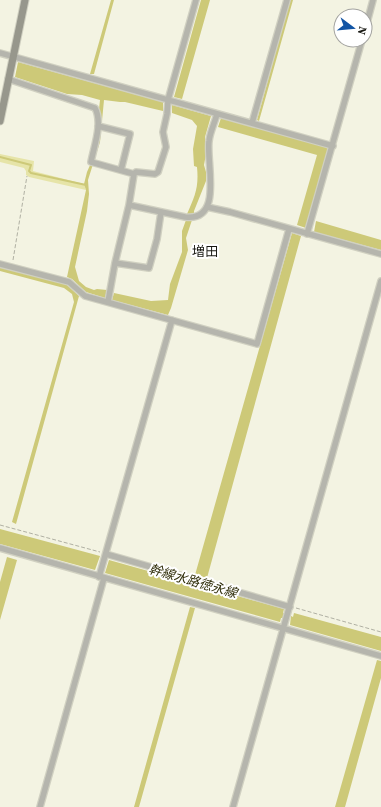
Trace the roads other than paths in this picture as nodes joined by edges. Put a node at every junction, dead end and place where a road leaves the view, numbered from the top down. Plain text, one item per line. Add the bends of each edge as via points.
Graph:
1 (24, 0) edge
2 (196, 0) edge
3 (287, 0) edge
4 (360, 48) edge
5 (0, 52) edge
6 (11, 63) junction
7 (8, 79) junction
8 (168, 100) junction
9 (216, 119) junction
10 (0, 121) edge
11 (252, 123) junction
12 (101, 127) junction
13 (333, 146) junction
14 (121, 170) junction
15 (134, 174) junction
16 (129, 204) junction
17 (207, 207) junction
18 (161, 212) junction
19 (289, 229) junction
20 (307, 234) junction
21 (381, 254) edge
22 (115, 263) junction
23 (0, 264) edge
24 (381, 281) edge
25 (108, 302) junction
26 (172, 320) junction
27 (0, 548) edge
28 (106, 554) junction
29 (102, 577) junction
30 (290, 607) junction
31 (283, 629) junction
32 (381, 656) edge
33 (40, 807) edge
34 (233, 807) edge

1 - 6 street
2 - 8 street
3 - 11 street
4 - 13 street
5 - 6 street
6 - 7 street
6 - 8 street
7 - 10 street
7 - 12 street via 92,106
8 - 9 street
8 - 15 street via 163,132 166,147 158,172
9 - 11 street
9 - 17 street via 209,141 211,195
11 - 13 street
12 - 14 street via 93,163
12 - 14 street via 130,134
13 - 20 street
14 - 15 street
15 - 16 street
16 - 18 street
16 - 22 street
17 - 18 street via 194,218
17 - 19 street
18 - 22 street via 149,268
19 - 20 street
19 - 26 street via 257,344
20 - 21 street
22 - 25 street
23 - 25 street via 69,282 85,296
24 - 30 street
25 - 26 street
26 - 28 street
27 - 29 street
28 - 29 street via 101,569
28 - 30 street
29 - 31 street
29 - 33 street
30 - 31 street
31 - 32 street
31 - 34 street

